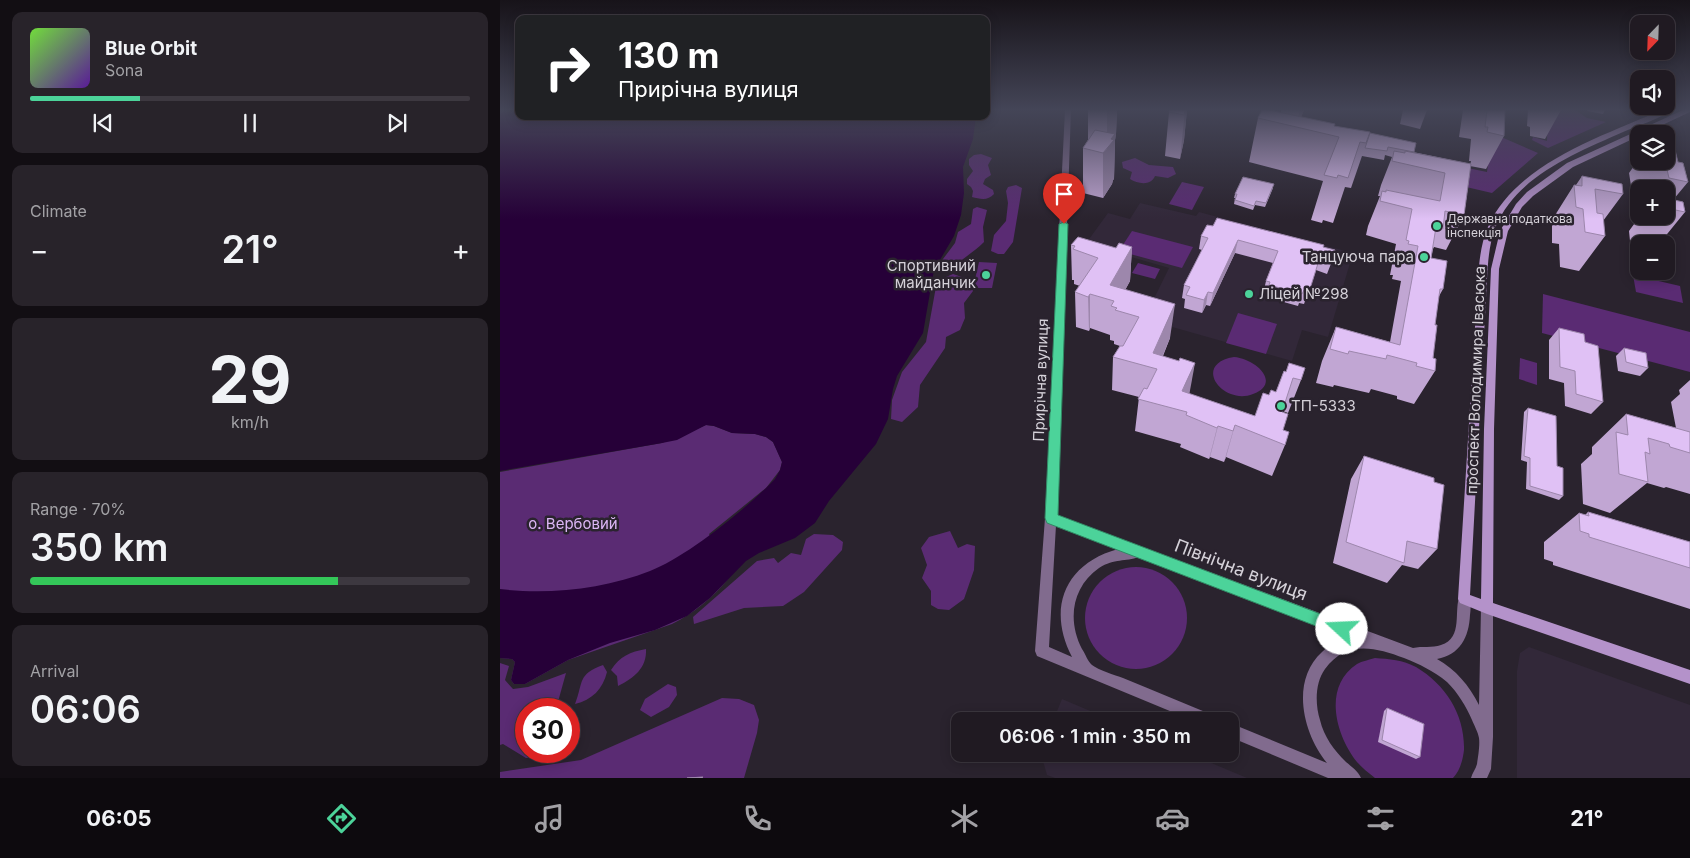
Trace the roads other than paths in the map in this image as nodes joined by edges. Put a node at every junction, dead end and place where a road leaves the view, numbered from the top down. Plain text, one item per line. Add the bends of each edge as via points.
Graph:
1 (1066, 146) edge
2 (1589, 146) edge
3 (1610, 146) edge
4 (1051, 518) junction
5 (1146, 553) junction
6 (1464, 599) junction
7 (1487, 608) junction
8 (1378, 642) junction
9 (1412, 654) junction
10 (1088, 670) junction
11 (1690, 677) edge
12 (1188, 712) edge
13 (1239, 734) edge
14 (1486, 737) junction
15 (1346, 778) edge
16 (1354, 778) edge
17 (1478, 778) edge

1 - 4 street, Прирічна вулиця
2 - 6 street, проспект Володимира Івасюка via 1528,179 1504,202 1492,226 1483,265
3 - 7 street, проспект Володимира Івасюка via 1570,165 1530,194 1504,231 1495,269
4 - 5 street, Північна вулиця
4 - 10 street, Прирічна вулиця via 1042,650
5 - 8 street, Північна вулиця
5 - 10 street, Північна вулиця via 1126,552 1106,557 1089,567 1076,583 1068,602 1067,624 1073,645
6 - 7 street
6 - 9 street via 1465,621 1461,636 1452,646 1441,653
7 - 11 street
7 - 14 street
8 - 9 street, Північна вулиця
8 - 16 street via 1355,641 1334,648 1319,664 1311,685 1310,711 1319,738 1336,764
9 - 14 street via 1446,672 1458,684
10 - 12 street
13 - 15 street
14 - 17 street via 1484,769

